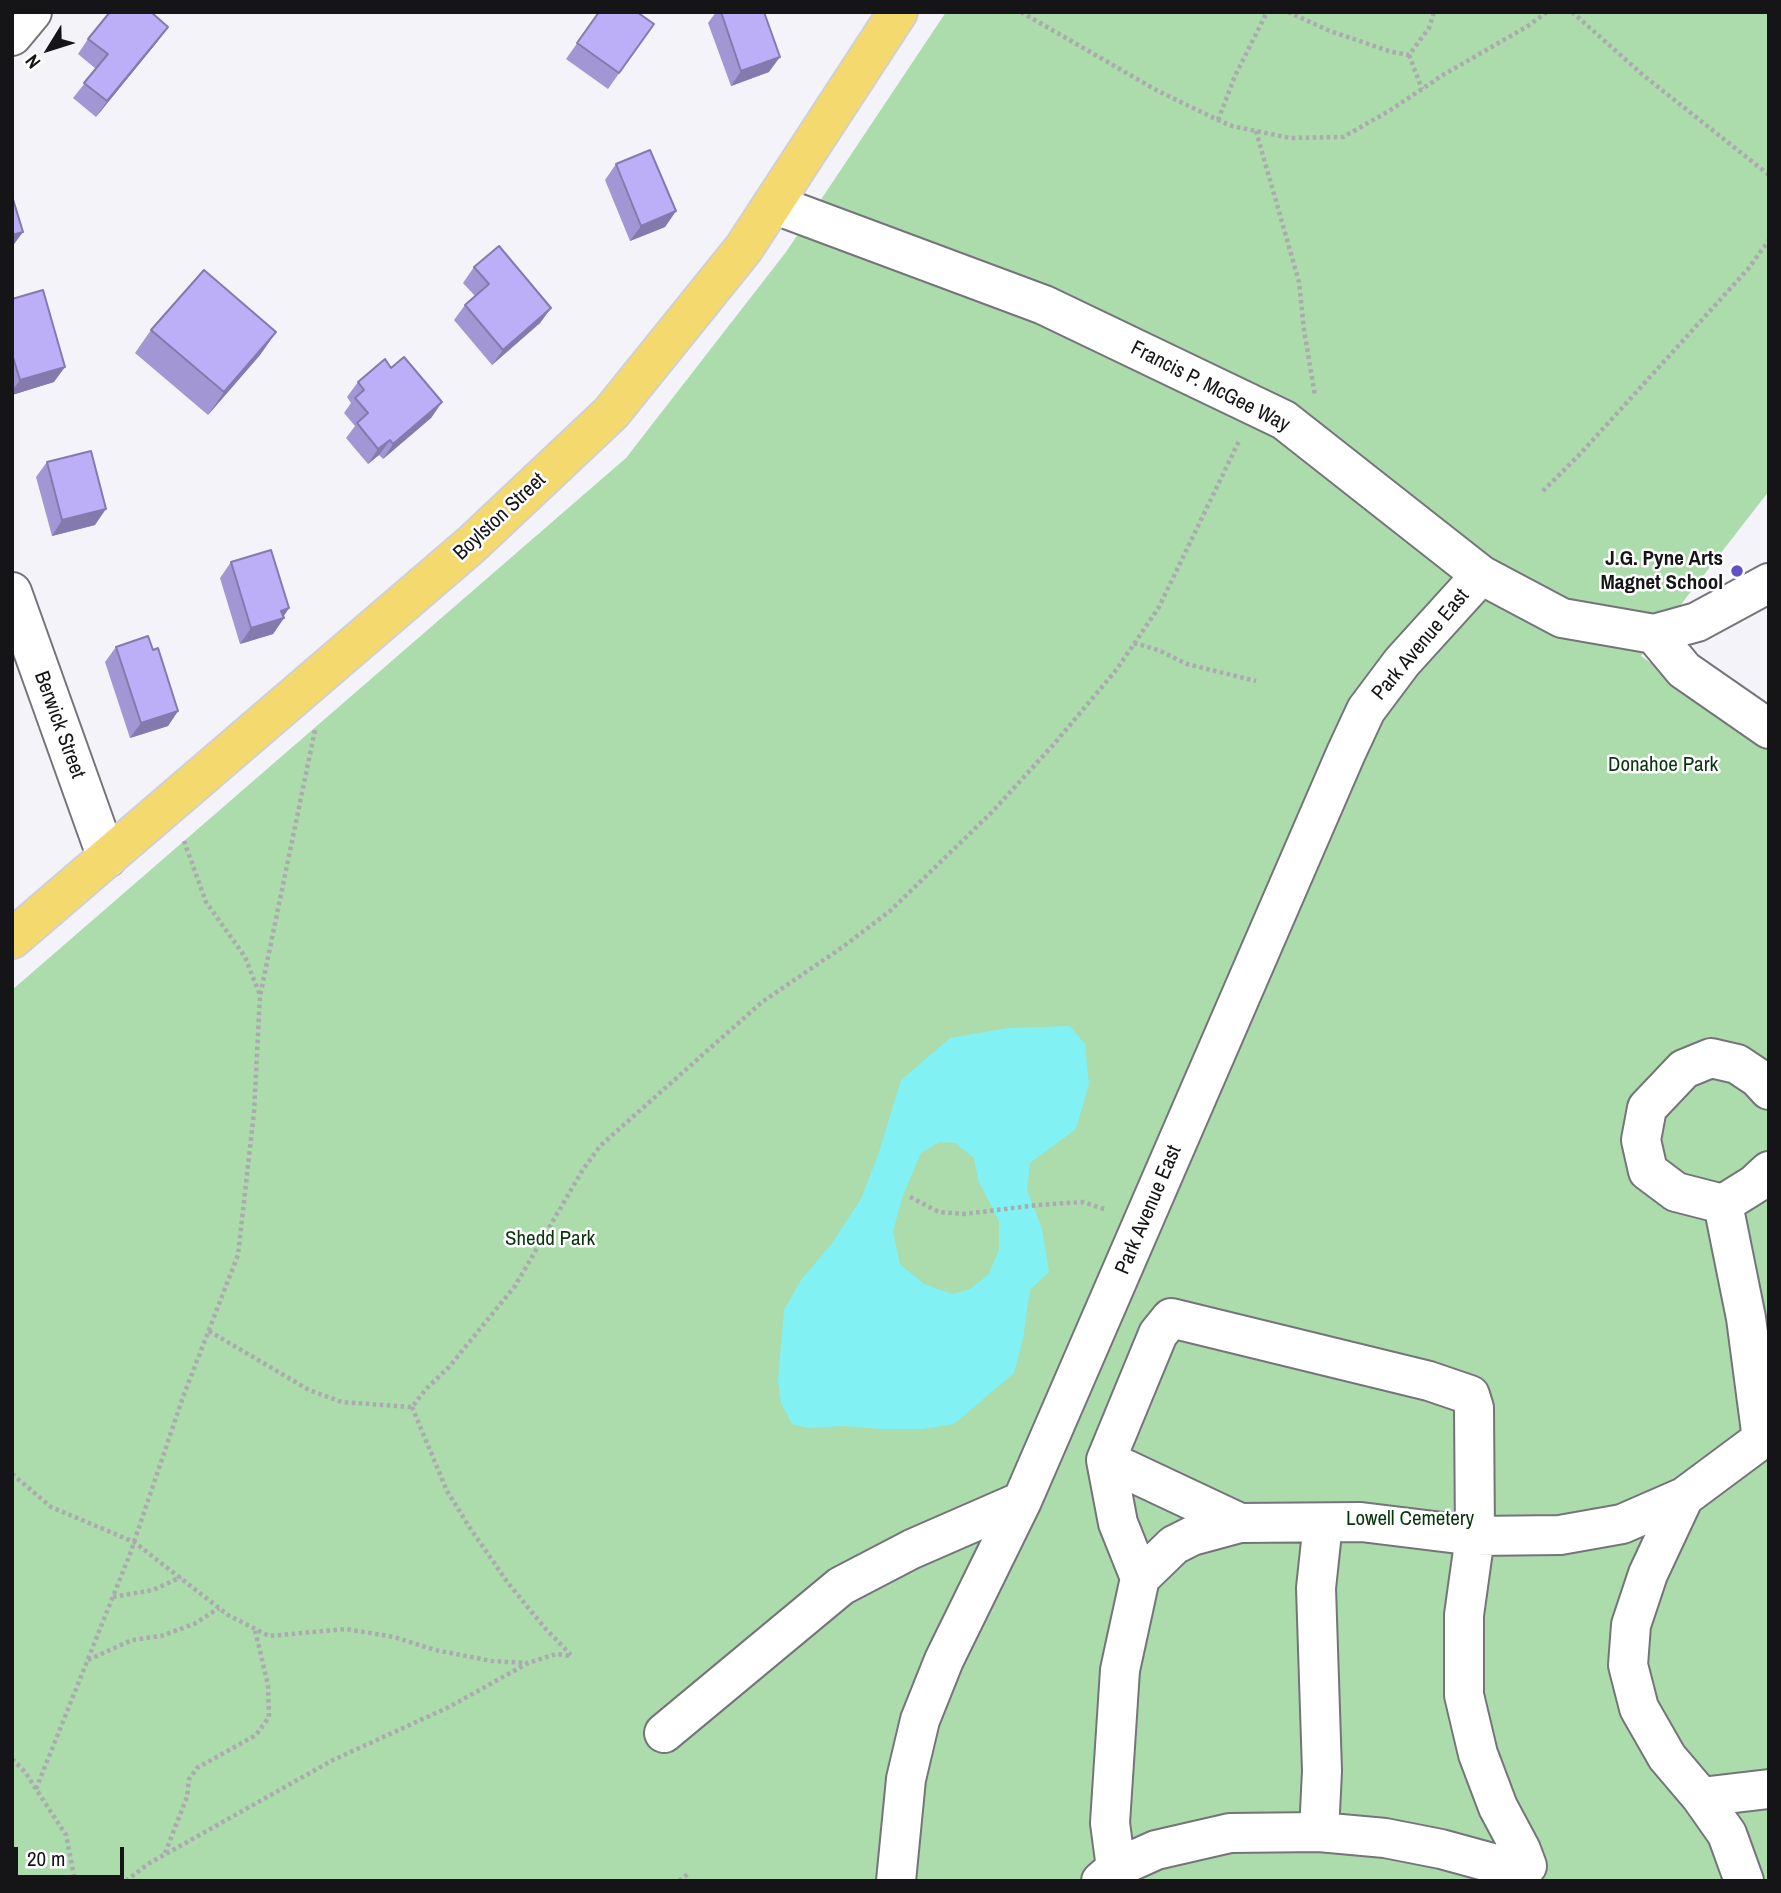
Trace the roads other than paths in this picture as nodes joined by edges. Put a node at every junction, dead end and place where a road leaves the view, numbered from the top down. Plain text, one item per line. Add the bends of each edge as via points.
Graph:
1 (32, 12) edge
2 (898, 12) edge
3 (12, 36) edge
4 (773, 204) junction
5 (1481, 575) junction
6 (1769, 583) edge
7 (12, 592) edge
8 (1654, 634) junction
9 (1769, 729) edge
10 (107, 858) junction
11 (12, 939) edge
12 (1769, 1090) edge
13 (1769, 1171) edge
14 (1723, 1203) junction
15 (1765, 1439) edge
16 (1106, 1460) junction
17 (1684, 1497) junction
18 (1022, 1501) junction
19 (1240, 1523) junction
20 (1323, 1523) junction
21 (1475, 1536) junction
22 (1140, 1578) junction
23 (664, 1733) dead end
24 (1769, 1789) edge
25 (1701, 1797) junction
26 (1319, 1832) junction
27 (1108, 1874) edge
28 (896, 1881) edge
29 (1744, 1881) edge

1 - 3 street
2 - 4 main road, Boylston Street
4 - 5 street, Francis P. McGee Way via 1044,305 1284,420
4 - 10 main road, Boylston Street via 744,248 611,412 472,544
5 - 8 street, Francis P. McGee Way via 1562,618
5 - 18 street, Park Avenue East via 1402,662 1366,710
6 - 8 street, Francis P. McGee Way via 1696,622
7 - 10 street, Berwick Street
8 - 9 street via 1684,670
10 - 11 main road, Boylston Street
12 - 14 street via 1737,1064 1711,1058 1684,1069 1647,1108 1641,1140 1648,1171 1676,1192
13 - 14 street
14 - 15 street
15 - 17 street
16 - 19 street
16 - 21 street via 1158,1334 1171,1318 1470,1395 1475,1408
16 - 22 street via 1118,1523
17 - 21 street via 1622,1524 1560,1535
17 - 25 street via 1648,1574 1631,1625 1628,1665 1639,1708 1667,1757
18 - 23 street via 841,1586
18 - 28 street, Park Avenue East via 944,1660 920,1720 906,1779
19 - 20 street
19 - 22 street via 1174,1545
20 - 21 street via 1361,1522
20 - 26 street via 1316,1588 1322,1771
21 - 26 street via 1464,1615 1464,1695 1478,1754 1527,1866 1507,1867 1385,1838
22 - 27 street via 1120,1670
24 - 25 street
25 - 29 street via 1727,1834
26 - 27 street via 1230,1833 1156,1850

